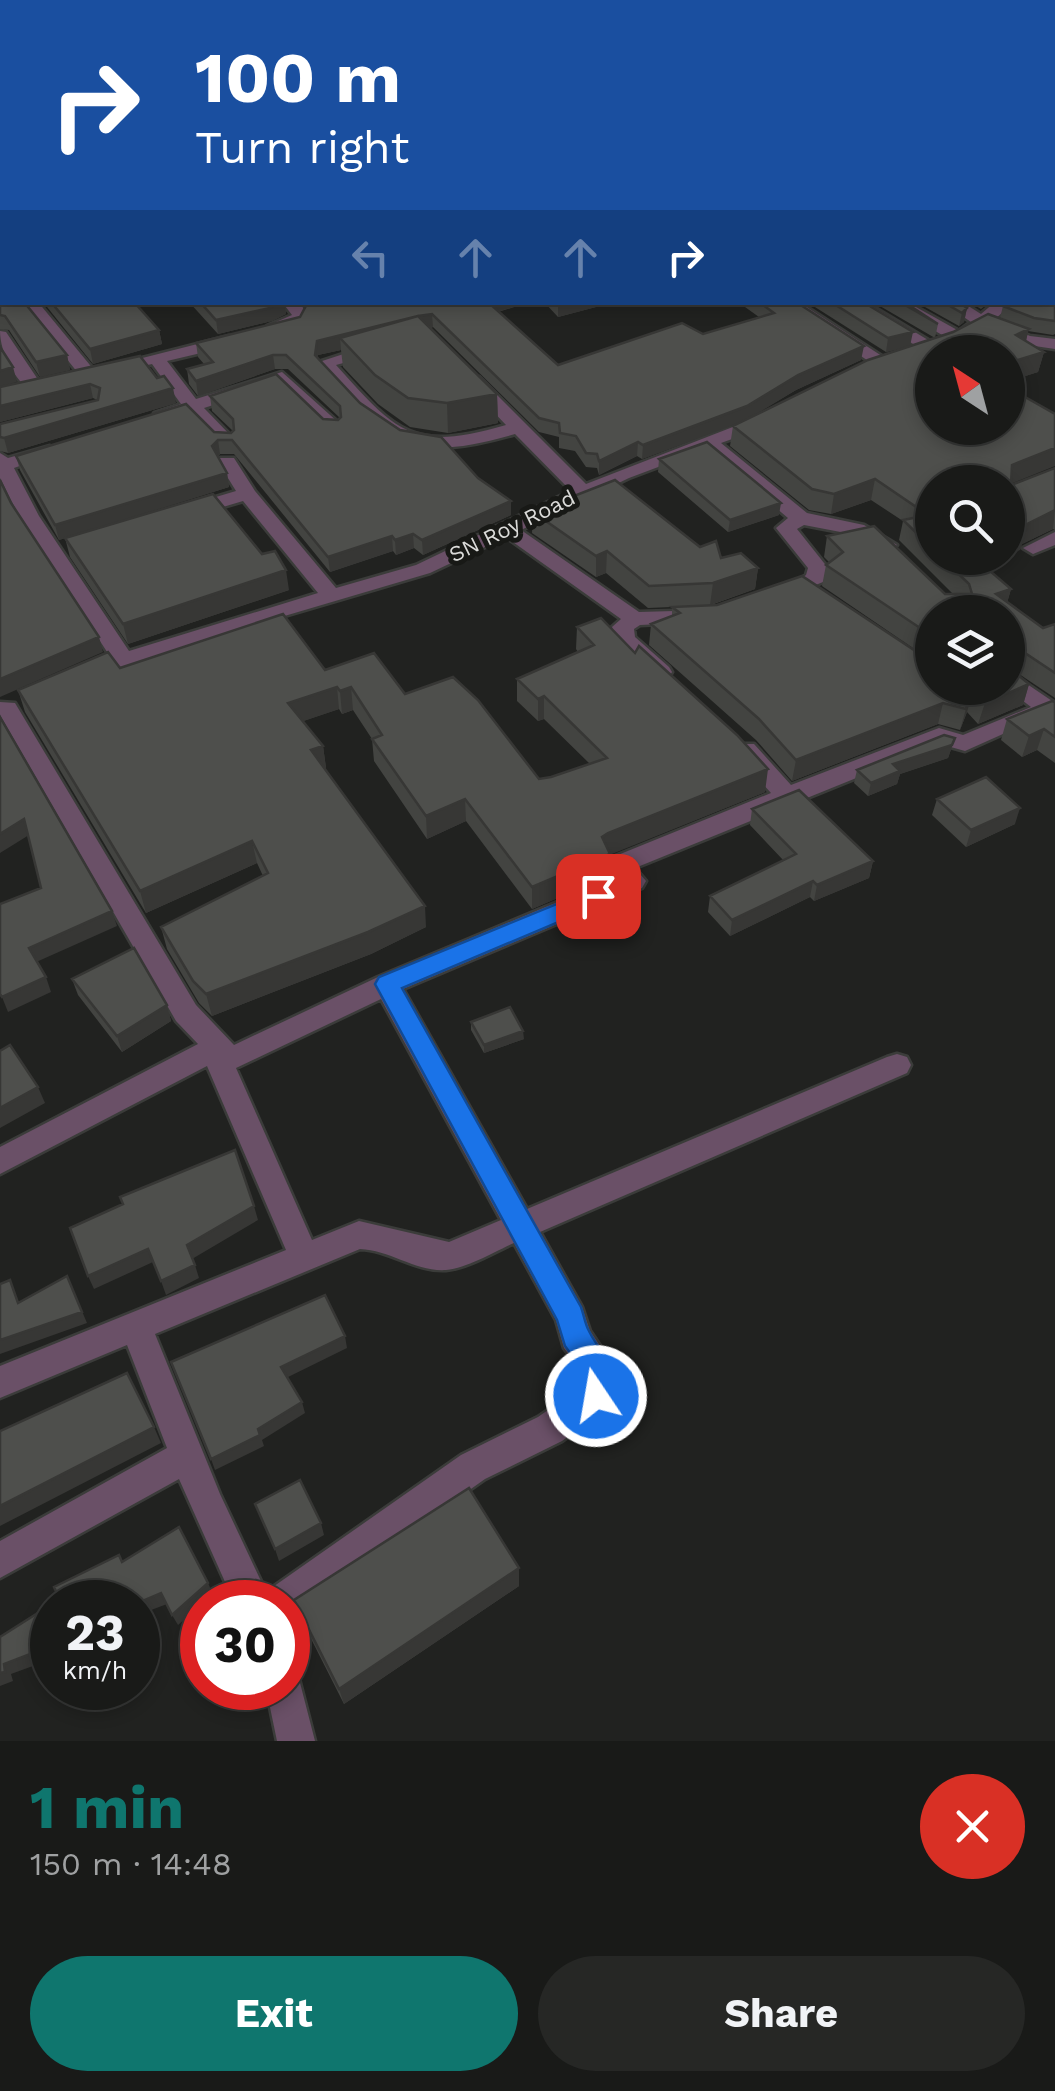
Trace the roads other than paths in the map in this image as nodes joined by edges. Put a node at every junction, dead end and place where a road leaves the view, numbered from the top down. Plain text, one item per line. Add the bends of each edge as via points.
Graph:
1 (29, 305) edge
2 (292, 305) edge
3 (793, 305) edge
4 (857, 305) edge
5 (900, 305) edge
6 (954, 305) edge
7 (1002, 305) edge
8 (980, 322) junction
9 (954, 335) edge
10 (964, 335) edge
11 (0, 336) edge
12 (915, 341) edge
13 (391, 344) edge
14 (1055, 344) edge
15 (915, 355) edge
16 (156, 358) junction
17 (882, 362) junction
18 (465, 374) edge
19 (855, 374) edge
20 (58, 383) junction
21 (192, 406) junction
22 (787, 407) edge
23 (148, 421) edge
24 (333, 427) edge
25 (519, 427) junction
26 (226, 440) edge
27 (708, 442) junction
28 (75, 445) edge
29 (1, 462) edge
30 (227, 462) dead end
31 (582, 491) junction
32 (246, 494) junction
33 (801, 518) junction
34 (158, 520) edge
35 (506, 528) junction
36 (1055, 538) edge
37 (1033, 548) dead end
38 (898, 556) edge
39 (799, 591) edge
40 (334, 597) junction
41 (730, 609) edge
42 (635, 619) junction
43 (122, 658) junction
44 (73, 680) edge
45 (672, 682) edge
46 (1025, 691) edge
47 (10, 706) edge
48 (1051, 711) edge
49 (730, 736) edge
50 (787, 796) junction
51 (387, 984) junction
52 (210, 1041) junction
53 (897, 1065) dead end
54 (0, 1161) edge
55 (520, 1226) junction
56 (305, 1258) junction
57 (136, 1327) junction
58 (0, 1382) edge
59 (187, 1456) junction
60 (0, 1560) edge
61 (242, 1580) edge
62 (310, 1583) edge
63 (289, 1710) edge
64 (296, 1741) edge

1 - 20 street
2 - 16 street via 300,315 295,323
3 - 17 street
4 - 12 street
5 - 9 street
6 - 8 street
7 - 8 street
8 - 10 street
8 - 14 street via 1037,344
11 - 20 street
13 - 25 street via 325,363 398,436 438,447
15 - 17 street
16 - 20 street
16 - 21 street
17 - 19 street
18 - 25 street
21 - 23 street
21 - 24 street via 282,377
21 - 26 street
22 - 27 street, SN Roy Road via 753,428
25 - 31 street
27 - 31 street, SN Roy Road
27 - 33 street
28 - 29 street
29 - 43 street via 61,549
30 - 32 street
31 - 35 street, SN Roy Road
32 - 34 street
32 - 40 street
33 - 38 street via 872,535
33 - 39 street via 786,528 818,568
35 - 40 street, SN Roy Road via 422,569
35 - 42 street
36 - 37 street
40 - 43 street, SN Roy Road
41 - 42 street
42 - 45 street via 621,633
43 - 44 street, SN Roy Road
46 - 48 street
47 - 52 street via 186,1012
48 - 50 street via 966,742 939,736
49 - 50 street
50 - 51 street via 617,865 633,881
51 - 52 street via 230,1059
51 - 55 street
52 - 54 street
52 - 56 street
53 - 55 street
55 - 56 street via 450,1256 427,1258 379,1234
55 - 62 street via 571,1317 575,1337 602,1372 596,1396 550,1429 473,1467
56 - 57 street
57 - 58 street
57 - 59 street
59 - 60 street
59 - 61 street
63 - 64 street

